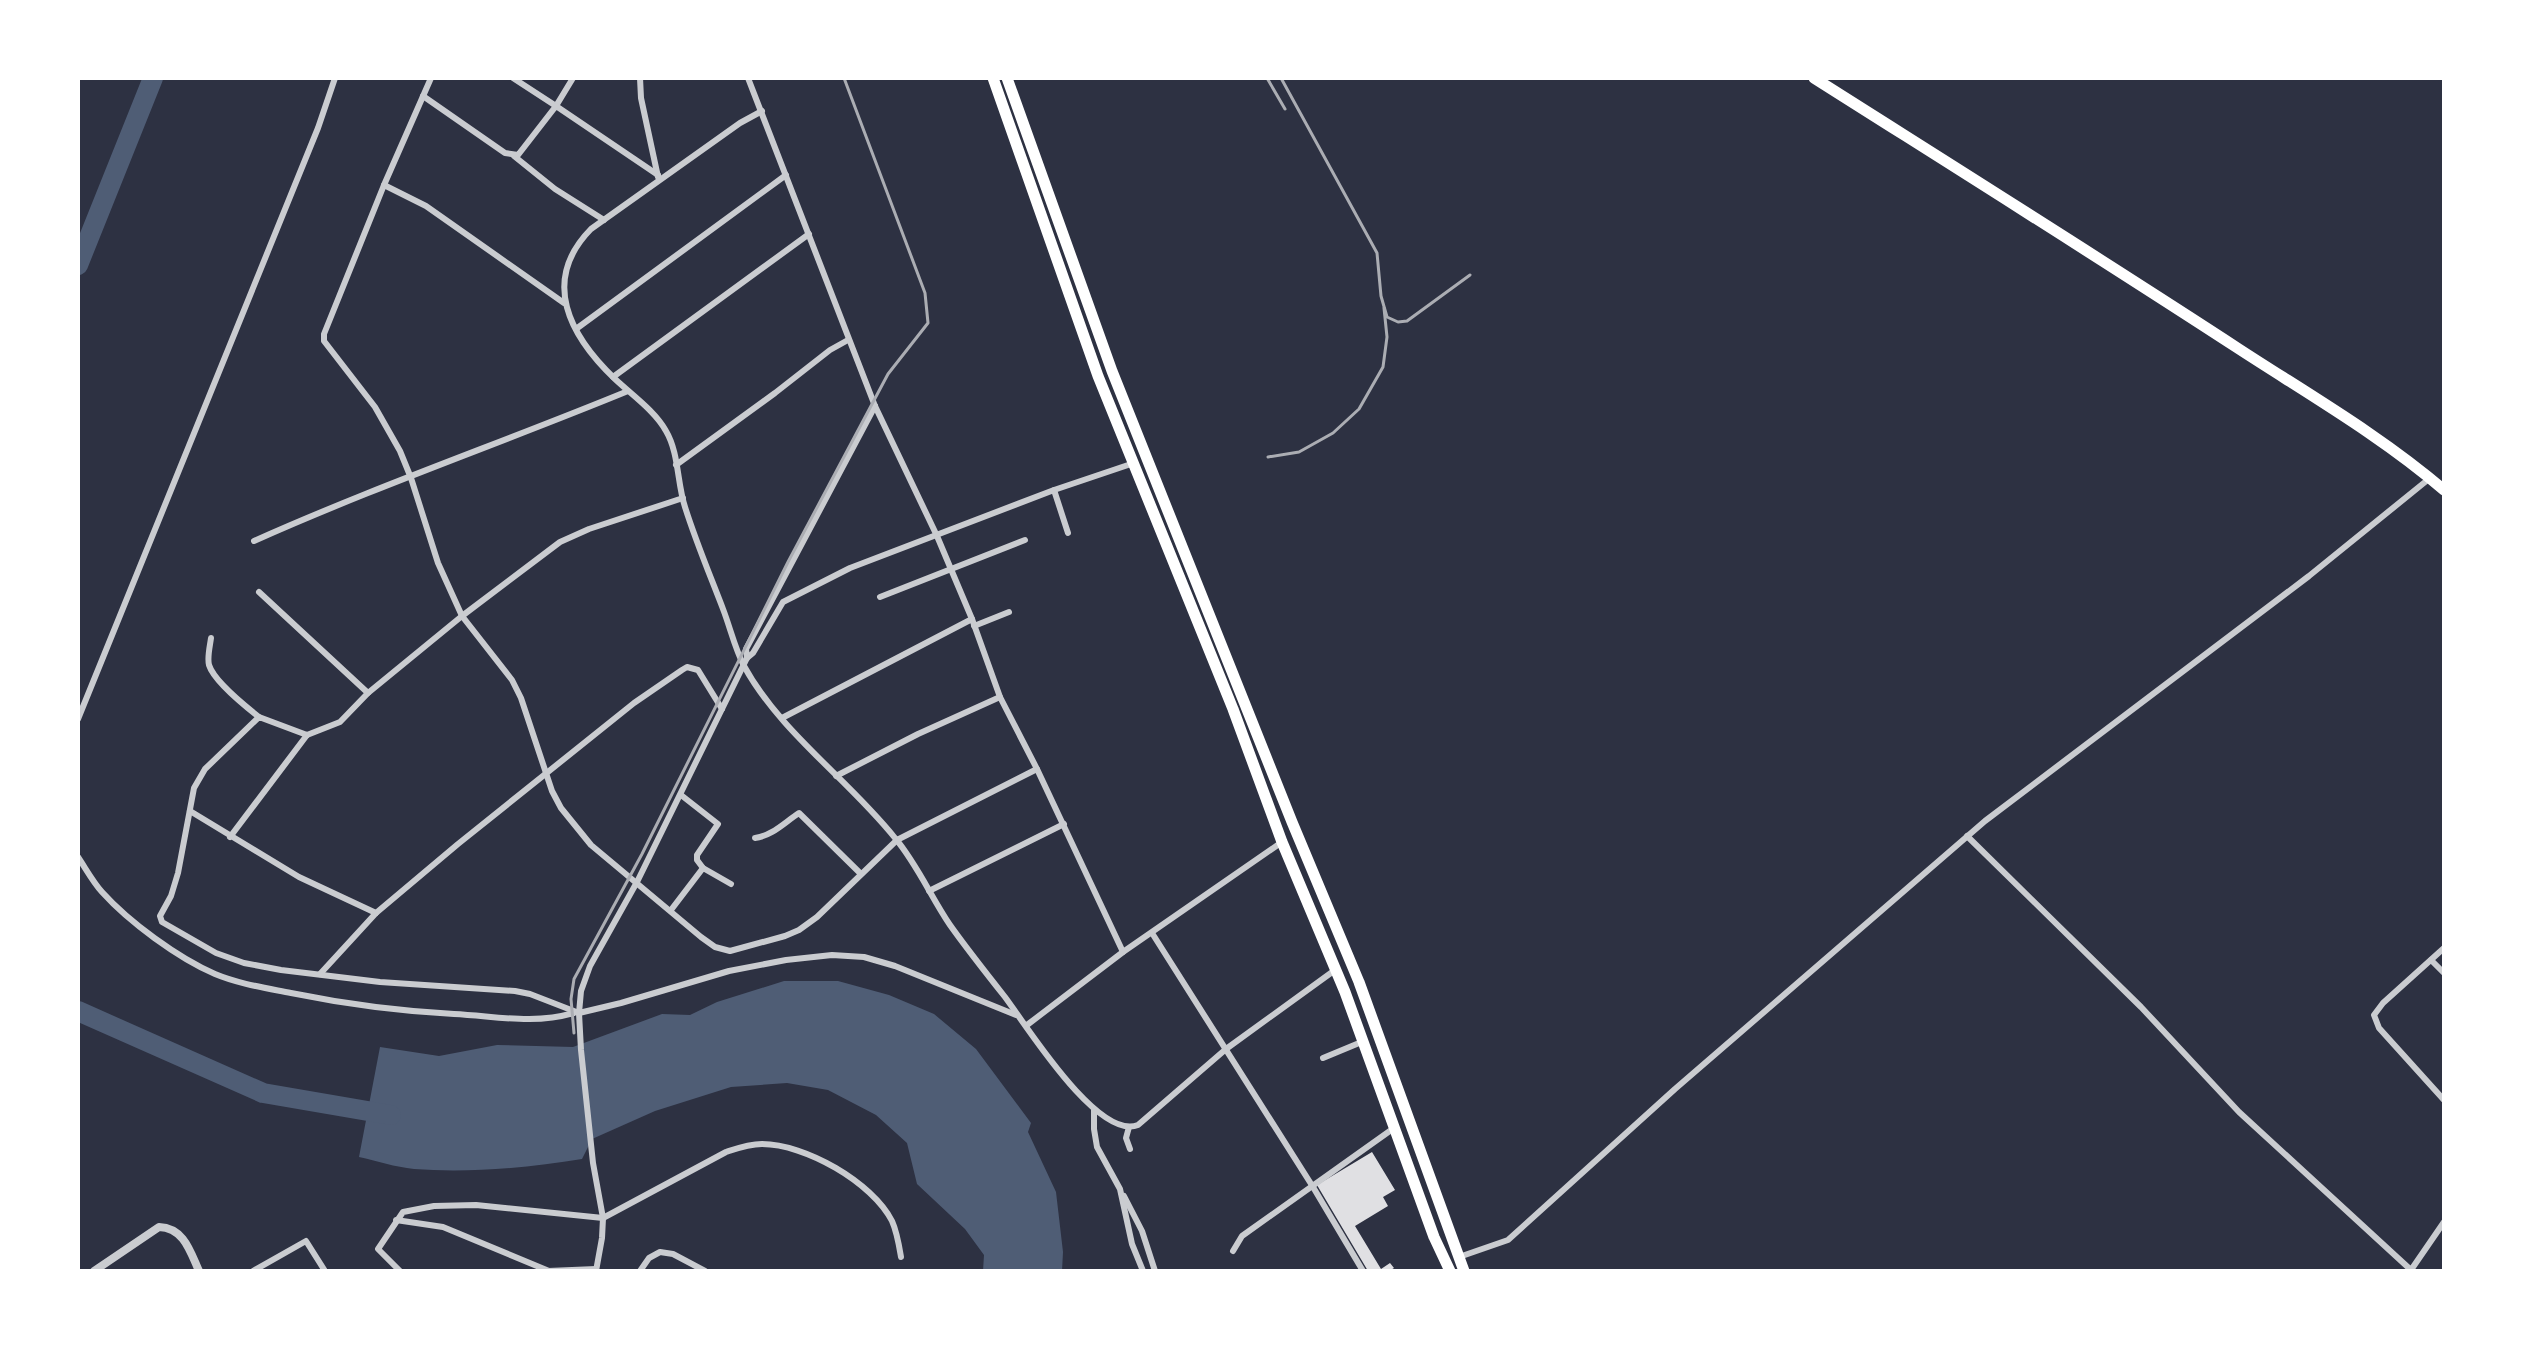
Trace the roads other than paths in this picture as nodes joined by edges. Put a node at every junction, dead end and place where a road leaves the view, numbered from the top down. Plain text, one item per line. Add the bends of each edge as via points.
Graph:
1 (335, 78) edge
2 (431, 78) edge
3 (513, 78) edge
4 (573, 78) edge
5 (640, 78) edge
6 (748, 78) edge
7 (993, 78) edge
8 (1007, 78) edge
9 (1814, 78) edge
10 (423, 96) junction
11 (556, 106) junction
12 (762, 111) junction
13 (514, 156) junction
14 (786, 175) junction
15 (658, 178) junction
16 (384, 185) junction
17 (604, 220) junction
18 (809, 234) junction
19 (564, 303) junction
20 (576, 329) junction
21 (848, 340) junction
22 (613, 377) junction
23 (628, 391) junction
24 (875, 406) junction
25 (1134, 463) junction
26 (676, 465) junction
27 (411, 478) junction
28 (2430, 478) junction
29 (1054, 490) junction
30 (2444, 490) edge
31 (683, 498) junction
32 (1068, 533) dead end
33 (937, 536) junction
34 (1025, 540) dead end
35 (254, 541) dead end
36 (950, 568) junction
37 (259, 592) dead end
38 (776, 593) junction
39 (880, 597) dead end
40 (783, 602) junction
41 (1009, 612) dead end
42 (462, 616) junction
43 (761, 620) junction
44 (973, 623) junction
45 (768, 626) junction
46 (211, 638) dead end
47 (745, 661) junction
48 (368, 693) junction
49 (1000, 697) junction
50 (1245, 704) junction
51 (722, 709) junction
52 (1233, 709) junction
53 (259, 717) junction
54 (782, 718) junction
55 (78, 719) edge
56 (307, 735) junction
57 (1037, 769) junction
58 (546, 773) junction
59 (836, 776) junction
60 (681, 795) junction
61 (190, 811) junction
62 (1064, 824) junction
63 (1967, 836) junction
64 (230, 837) junction
65 (755, 838) dead end
66 (897, 840) junction
67 (1282, 842) junction
68 (78, 857) edge
69 (703, 868) junction
70 (861, 874) junction
71 (637, 882) junction
72 (731, 884) dead end
73 (929, 891) junction
74 (671, 910) junction
75 (376, 913) junction
76 (1152, 933) junction
77 (2444, 948) edge
78 (1123, 952) junction
79 (2431, 960) junction
80 (1335, 970) junction
81 (2444, 973) edge
82 (320, 974) junction
83 (576, 1013) junction
84 (1019, 1015) junction
85 (1027, 1025) junction
86 (1364, 1041) junction
87 (1226, 1049) junction
88 (1323, 1058) dead end
89 (2444, 1100) edge
90 (1094, 1110) junction
91 (1129, 1127) junction
92 (1394, 1128) junction
93 (1130, 1149) dead end
94 (1313, 1187) junction
95 (1120, 1189) junction
96 (603, 1218) junction
97 (396, 1220) junction
98 (2444, 1222) edge
99 (1449, 1231) junction
100 (1434, 1237) junction
101 (1233, 1251) dead end
102 (901, 1257) dead end
103 (1459, 1257) junction
104 (596, 1270) edge
105 (94, 1271) edge
106 (199, 1271) edge
107 (253, 1271) edge
108 (325, 1271) edge
109 (400, 1271) edge
110 (548, 1271) edge
111 (640, 1271) edge
112 (705, 1271) edge
113 (1143, 1271) edge
114 (1155, 1271) edge
115 (1363, 1271) edge
116 (1450, 1271) edge
117 (1464, 1271) edge

1 - 55 street
2 - 10 street
3 - 11 street
4 - 11 street
5 - 15 street
6 - 12 street
7 - 25 highway
8 - 50 highway via 1112,371
9 - 28 highway via 2364,430
10 - 13 street
10 - 16 street
11 - 13 street
11 - 15 street
12 - 14 street
12 - 15 street
13 - 17 street
14 - 18 street
14 - 20 street
15 - 17 street
16 - 19 street via 426,206
16 - 27 street via 324,341 388,427
17 - 19 street via 581,239 567,265
18 - 21 street
18 - 22 street
19 - 20 street
20 - 22 street
21 - 24 street
21 - 26 street
22 - 23 street
23 - 26 street via 665,429
23 - 27 street
24 - 33 street
24 - 38 street
25 - 29 street
25 - 52 highway
26 - 31 street
27 - 35 street
27 - 42 street via 438,563
28 - 30 highway
28 - 63 street
29 - 32 street
29 - 33 street
31 - 42 street via 567,538
31 - 47 street
33 - 36 street
33 - 40 street via 850,568
34 - 36 street
36 - 39 street
36 - 44 street
37 - 48 street
38 - 40 street
38 - 43 street
40 - 45 street
41 - 44 street
42 - 48 street
42 - 58 street via 512,680
43 - 45 street
43 - 47 street
44 - 49 street
44 - 54 street
45 - 47 street
46 - 53 street via 211,669
47 - 51 street
47 - 54 street
48 - 56 street via 336,724
49 - 57 street
49 - 59 street
50 - 52 highway
50 - 99 highway via 1359,982
51 - 58 street via 698,670 687,667
51 - 60 street
52 - 67 highway
53 - 56 street
53 - 61 street via 205,769
54 - 59 street
56 - 64 street
57 - 62 street
57 - 66 street
58 - 71 street via 575,827
58 - 75 street
59 - 66 street
60 - 69 street via 718,824 697,855
60 - 71 street
61 - 64 street
61 - 82 street via 171,896 160,920 244,963
62 - 73 street
62 - 78 street
63 - 98 street via 2239,1112 2411,1270
63 - 103 street via 1508,1240
64 - 75 street
65 - 70 street via 799,813
66 - 70 street
66 - 73 street
67 - 76 street
67 - 80 highway
68 - 83 street via 127,918 191,962 233,980 362,1007 518,1021
69 - 72 street
69 - 74 street
70 - 74 street via 799,930 730,951 715,947
71 - 74 street
71 - 83 street via 584,979
73 - 84 street
75 - 82 street
76 - 78 street
76 - 87 street
77 - 79 street
78 - 85 street
79 - 81 street
79 - 89 street via 2374,1015 2379,1028
80 - 86 highway
80 - 87 street
82 - 83 street via 515,991
83 - 84 street via 729,971 832,955 895,966
83 - 96 street
84 - 85 street
85 - 90 street via 1057,1070
86 - 88 street
86 - 92 highway
87 - 91 street via 1138,1125
87 - 94 street
90 - 91 street
90 - 95 street via 1097,1147
91 - 93 street
92 - 94 street
92 - 100 highway
94 - 101 street via 1242,1236
94 - 115 street
95 - 113 street
95 - 114 street
96 - 97 street via 476,1205 419,1208
96 - 102 street via 726,1152 764,1144 813,1155 864,1188 890,1218
96 - 104 street
97 - 109 street via 378,1249
97 - 110 street via 443,1227
99 - 100 highway
99 - 103 highway
100 - 116 highway
103 - 117 highway
104 - 110 street
105 - 106 street via 159,1227 181,1236
107 - 108 street via 306,1241
111 - 112 street via 660,1252

